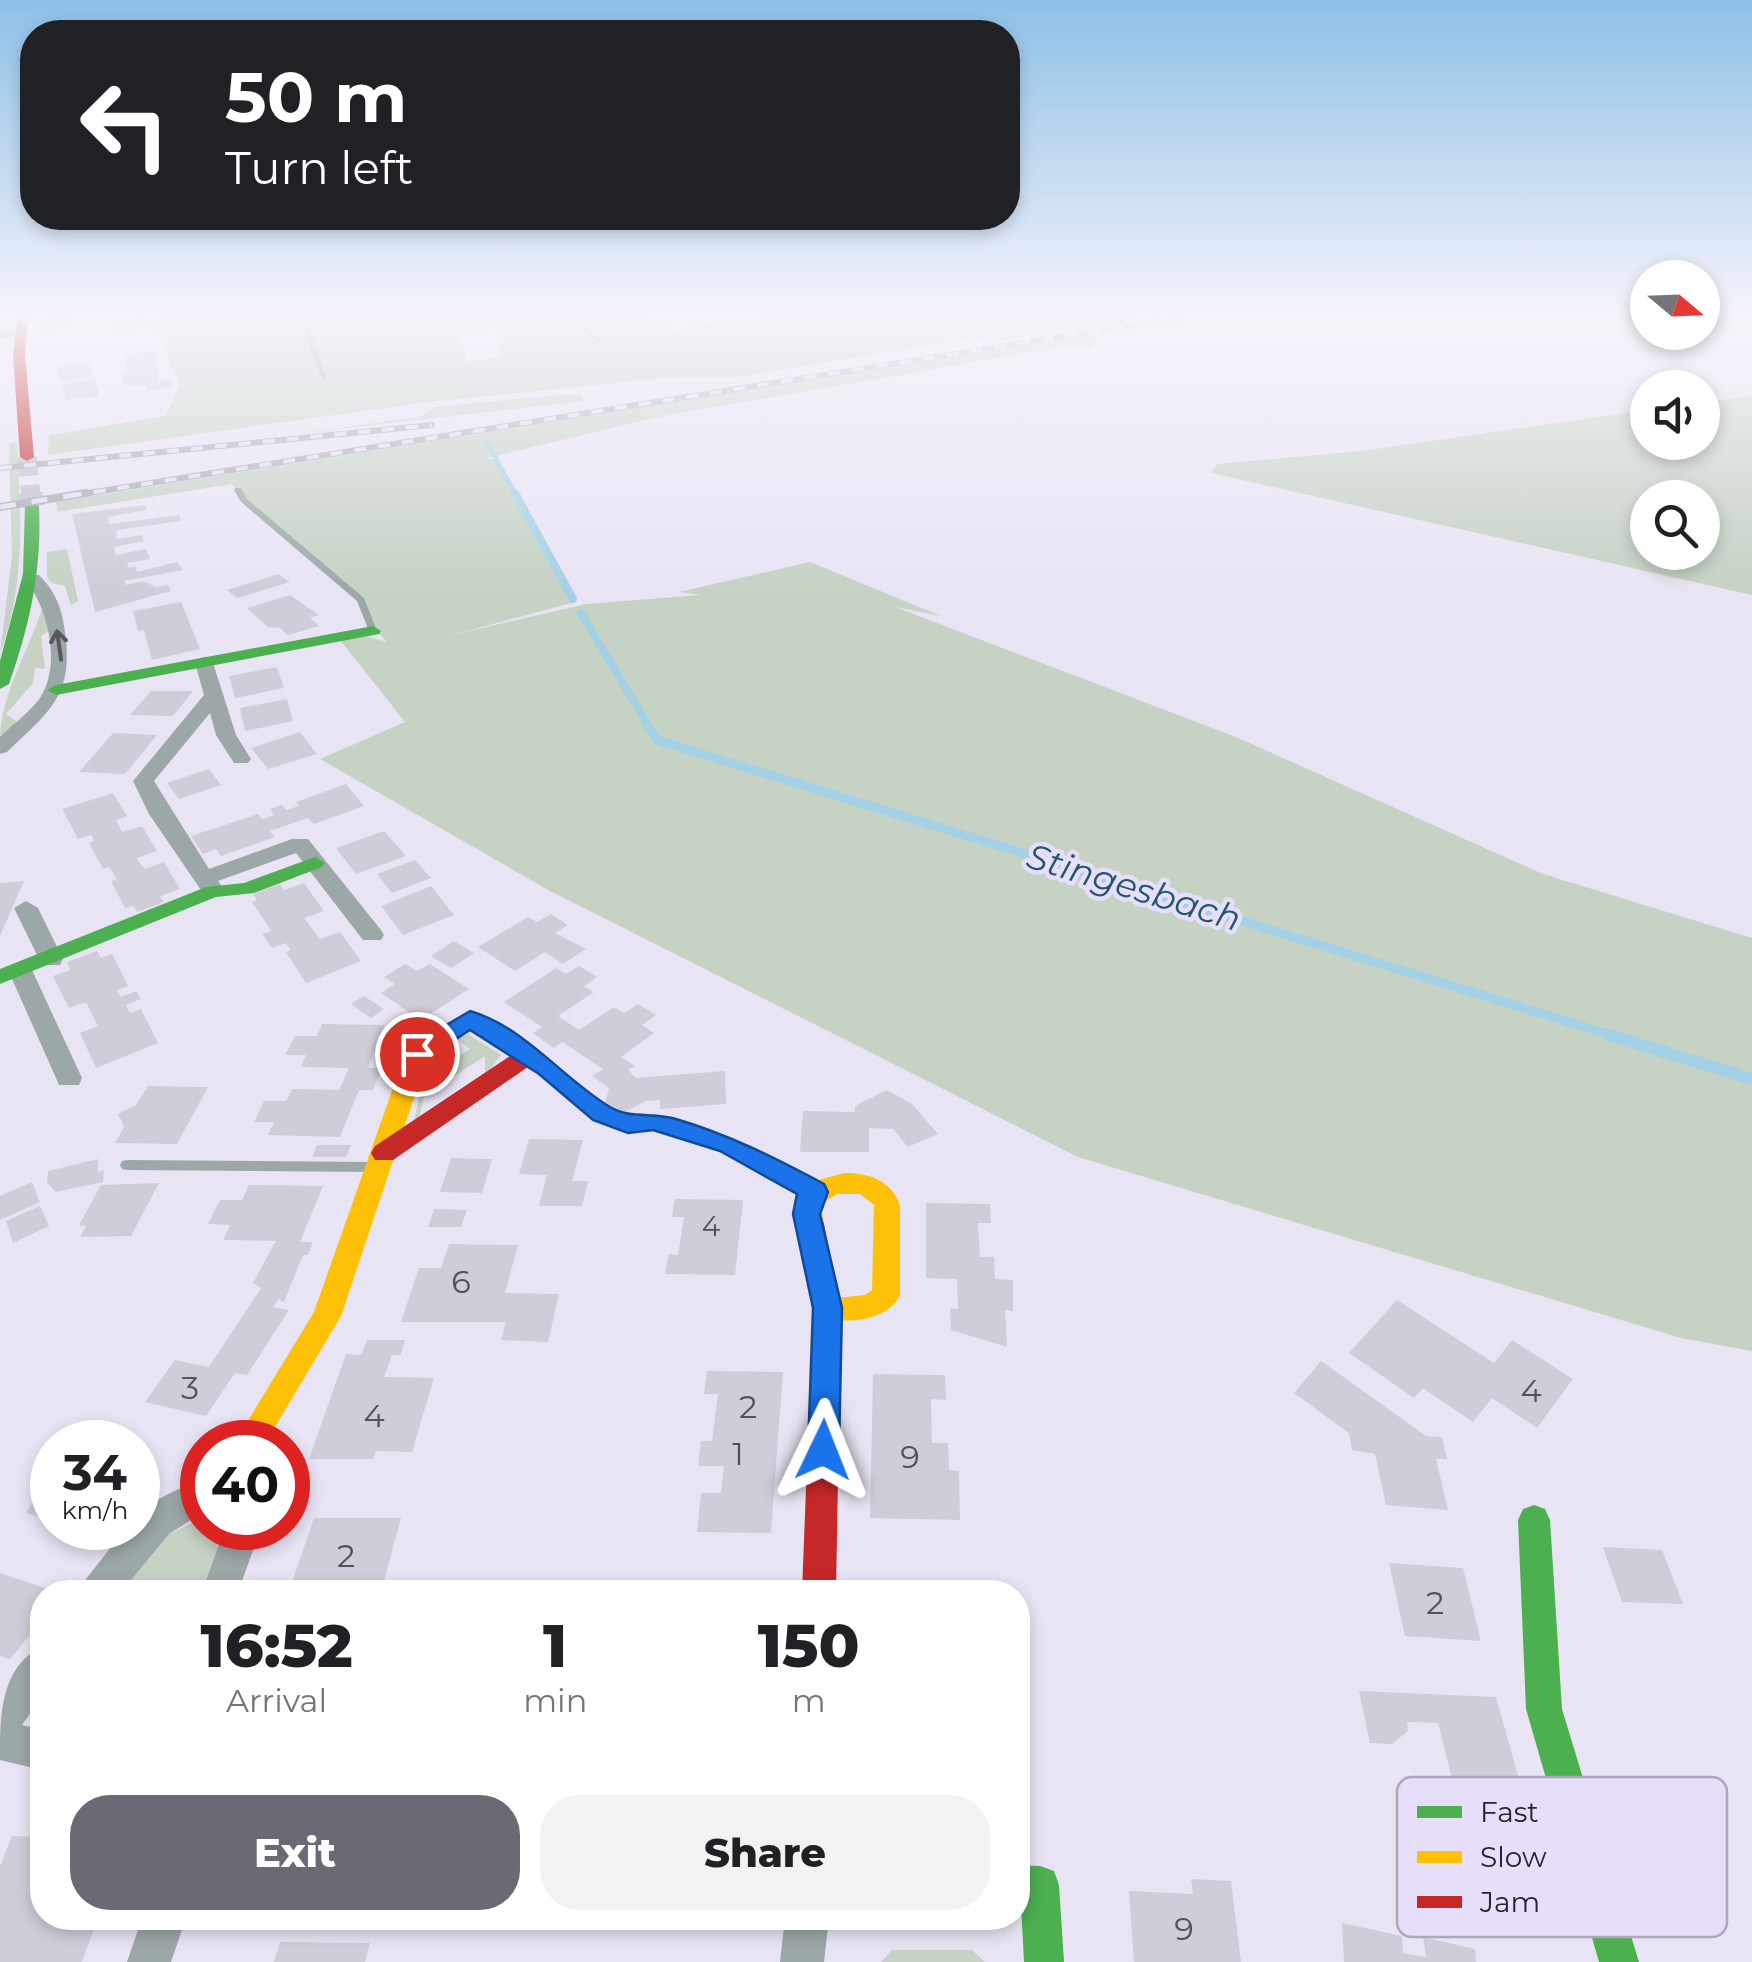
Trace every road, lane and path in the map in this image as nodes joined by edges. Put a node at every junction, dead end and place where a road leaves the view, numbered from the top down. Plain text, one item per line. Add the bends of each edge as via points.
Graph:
1 (21, 408) edge
2 (26, 457) tunnel mouth
3 (238, 490) dead end
4 (32, 506) tunnel mouth
5 (33, 579) junction
6 (373, 631) joint
7 (204, 664) junction
8 (0, 684) edge
9 (56, 690) junction
10 (216, 692) junction
11 (0, 748) edge
12 (241, 759) dead end
13 (209, 884) junction
14 (26, 908) dead end
15 (372, 935) dead end
16 (51, 959) junction
17 (10, 974) edge
18 (527, 1056) junction
19 (69, 1078) dead end
20 (381, 1160) junction
21 (127, 1165) dead end
22 (814, 1192) junction
23 (828, 1308) junction
24 (264, 1420) edge
25 (180, 1506) edge
26 (1534, 1520) dead end
27 (234, 1550) edge
28 (109, 1580) edge
29 (224, 1580) edge
30 (819, 1580) edge
31 (30, 1682) edge
32 (0, 1721) edge
33 (0, 1740) edge
34 (30, 1747) edge
35 (1564, 1777) edge
36 (1030, 1885) edge
37 (160, 1930) edge
38 (806, 1930) edge
39 (1612, 1937) edge
40 (149, 1962) edge
41 (802, 1962) edge
42 (1044, 1962) edge
43 (1619, 1962) edge

1 - 2 street
3 - 6 lane via 364,603
4 - 5 street
5 - 8 street
9 -> 5 street via 63,672 53,604
6 - 7 street
7 - 9 street
7 - 10 street
9 - 11 street
10 - 12 street via 226,734
10 - 13 street via 143,782
13 - 15 street via 300,844
13 - 16 street
14 - 16 street
16 - 17 street
17 - 19 street
18 - 20 street
18 - 20 street via 470,1019 417,1054
18 - 22 lane via 610,1118 653,1121 729,1144
20 - 21 lane
20 - 24 street via 328,1316
22 - 23 street via 806,1214
22 - 23 street via 863,1183 883,1194 887,1205 886,1294 871,1306
23 - 30 street
25 - 28 street via 150,1528
26 - 35 street via 1544,1709
27 - 29 street
31 - 32 street
33 - 34 street
36 - 42 street via 1040,1885
37 - 40 street
38 - 41 street
39 - 43 street

